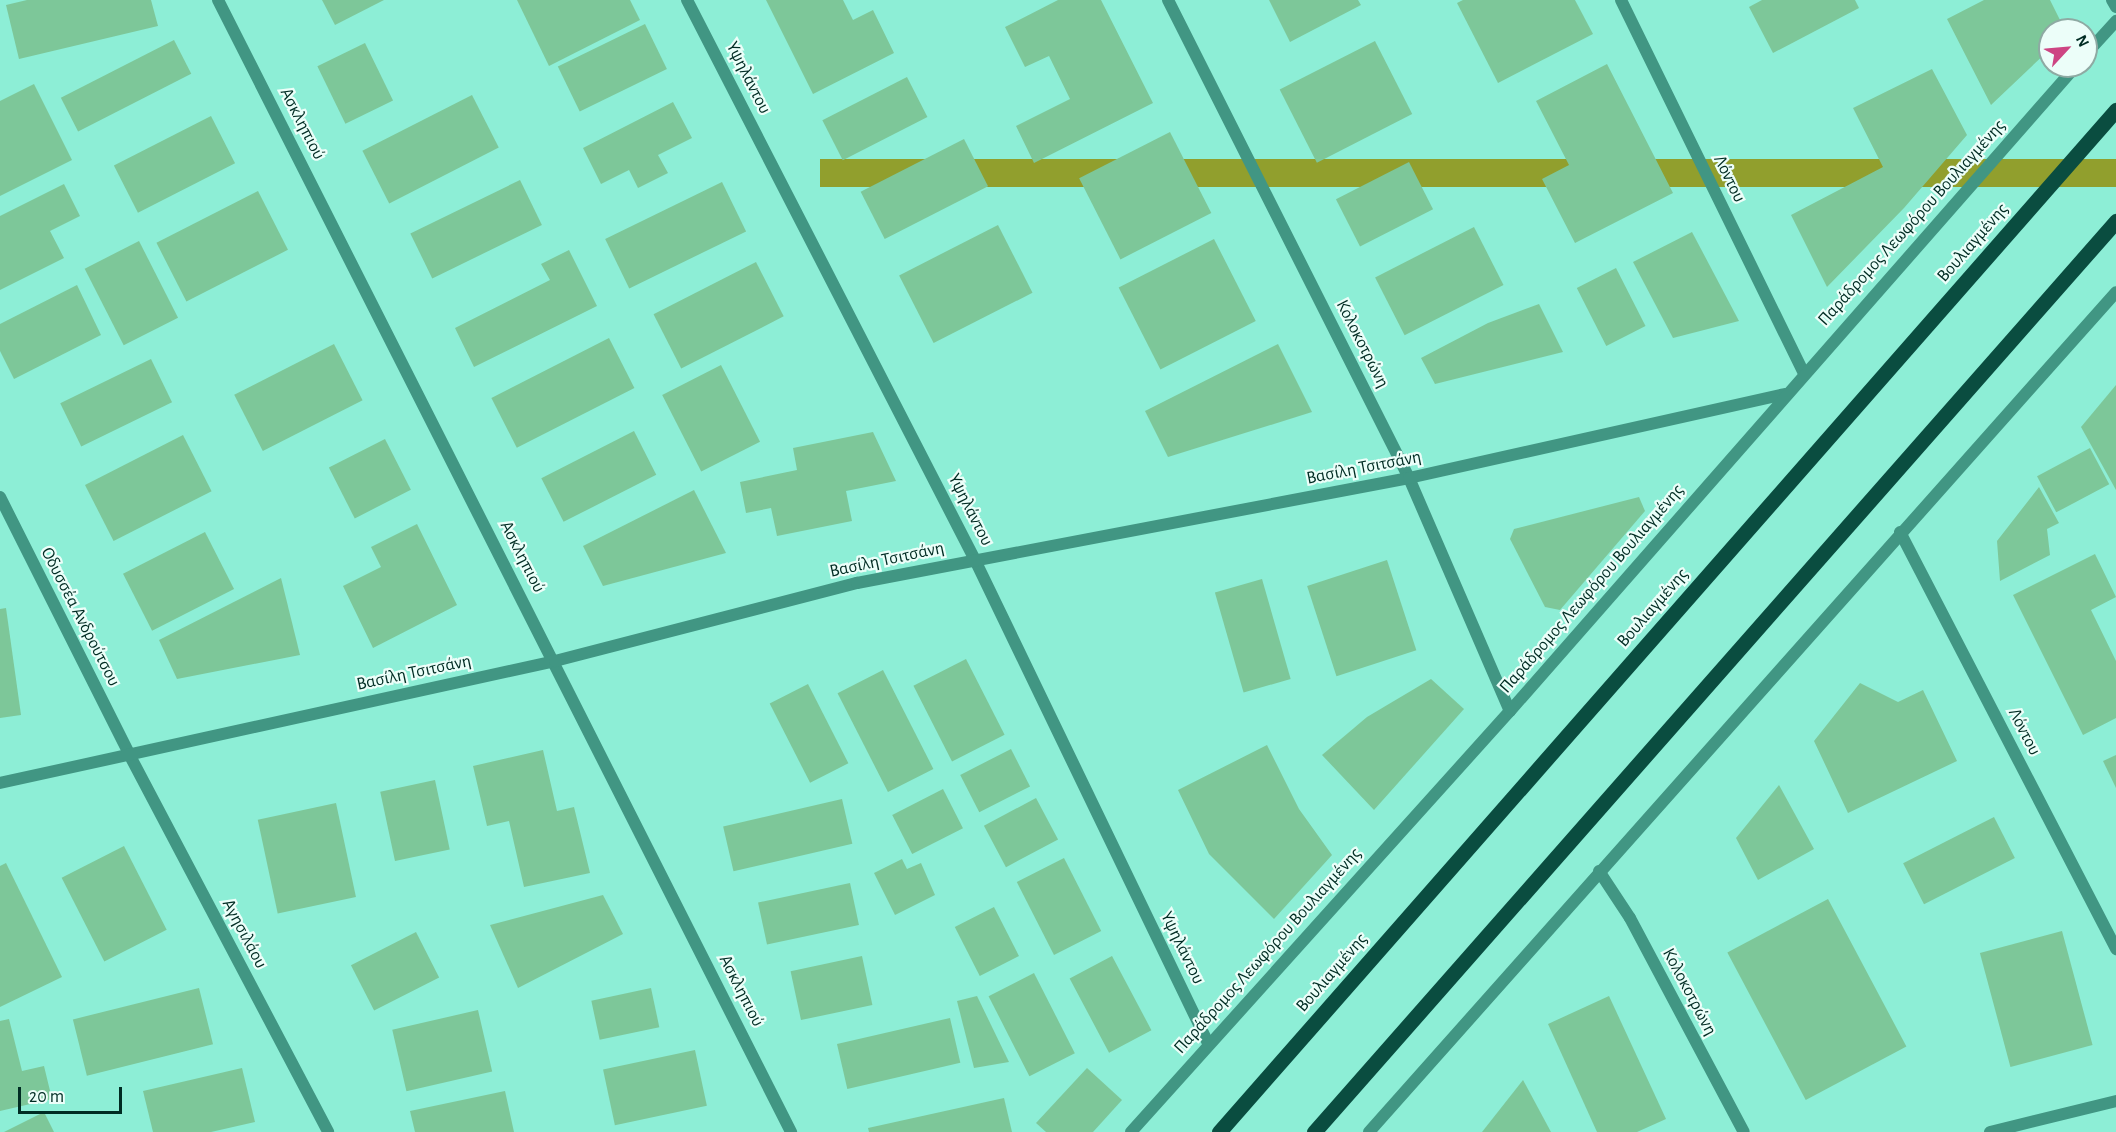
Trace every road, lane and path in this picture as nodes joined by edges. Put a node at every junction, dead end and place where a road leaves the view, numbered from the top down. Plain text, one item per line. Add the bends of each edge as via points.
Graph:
1 (218, 0) edge
2 (687, 0) edge
3 (1168, 0) edge
4 (1621, 0) edge
5 (2112, 0) edge
6 (2116, 8) edge
7 (2116, 21) edge
8 (2098, 41) edge
9 (2065, 78) edge
10 (2116, 110) edge
11 (2116, 221) edge
12 (2116, 292) edge
13 (2112, 302) edge
14 (1804, 373) junction
15 (1785, 394) junction
16 (1409, 478) junction
17 (0, 497) edge
18 (1900, 532) junction
19 (975, 560) junction
20 (555, 661) junction
21 (1510, 711) junction
22 (129, 754) junction
23 (0, 783) edge
24 (1599, 871) junction
25 (2116, 950) edge
26 (1208, 1043) junction
27 (2116, 1101) edge
28 (328, 1132) edge
29 (791, 1132) edge
30 (1131, 1132) edge
31 (1219, 1132) edge
32 (1314, 1132) edge
33 (1369, 1132) edge
34 (1744, 1132) edge
35 (1990, 1132) edge

1 - 20 street, Ασκληπιού
2 - 19 street, Υψηλάντου
3 - 16 street, Κολοκοτρώνη
4 - 14 street, Λόντου
5 - 6 street
7 - 8 street
9 - 14 street, Παράδρομος Λεωφόρου Βουλιαγμένης
10 - 31 main road, Βουλιαγμένης
11 - 32 main road
12 - 13 street
13 - 18 street
14 - 15 street, Παράδρομος Λεωφόρου Βουλιαγμένης
15 - 16 street, Βασίλη Τσιτσάνη
15 - 21 street, Παράδρομος Λεωφόρου Βουλιαγμένης
16 - 19 street, Βασίλη Τσιτσάνη
16 - 21 street, Κολοκοτρώνη
17 - 22 street, Οδυσσέα Ανδρούτσου
18 - 24 street
18 - 25 street, Λόντου
19 - 20 street, Βασίλη Τσιτσάνη via 857,584
19 - 26 street, Υψηλάντου
20 - 22 street, Βασίλη Τσιτσάνη
20 - 29 street, Ασκληπιού
21 - 26 street, Παράδρομος Λεωφόρου Βουλιαγμένης
22 - 23 street, Βασίλη Τσιτσάνη
22 - 28 street, Αγησιλάου
24 - 33 street
24 - 34 street, Κολοκοτρώνη via 1630,918
26 - 30 street, Παράδρομος Λεωφόρου Βουλιαγμένης
27 - 35 street

